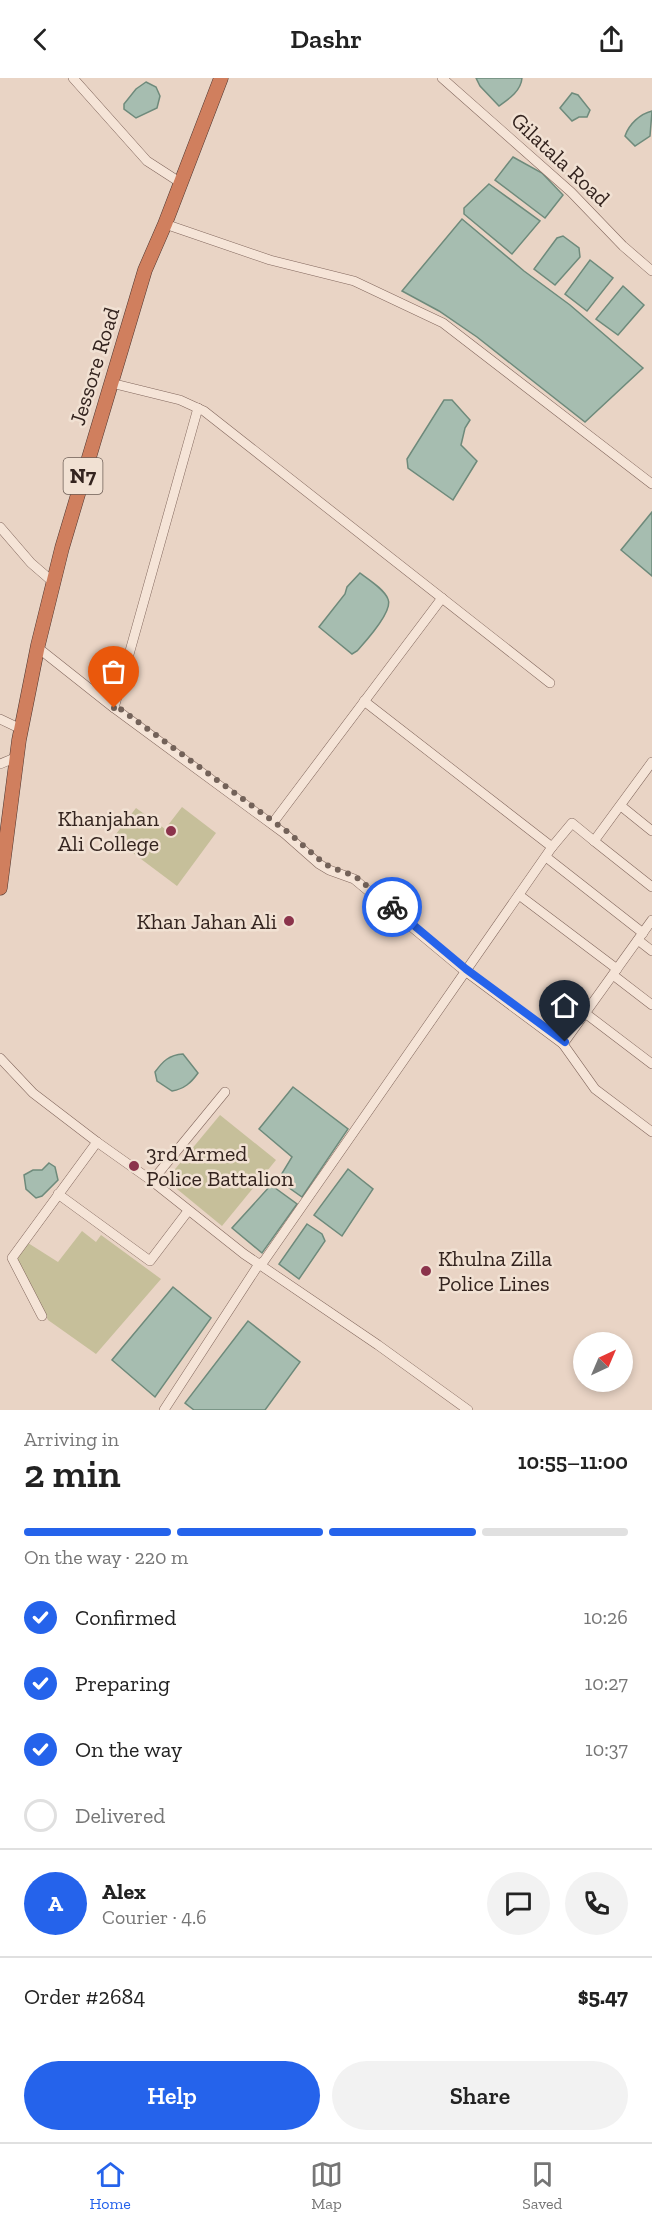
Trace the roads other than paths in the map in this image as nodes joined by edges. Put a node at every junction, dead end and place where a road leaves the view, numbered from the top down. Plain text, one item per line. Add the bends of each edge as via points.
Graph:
1 (73, 78) edge
2 (221, 78) edge
3 (442, 78) edge
4 (181, 183) junction
5 (165, 224) junction
6 (652, 271) edge
7 (111, 382) junction
8 (198, 408) junction
9 (652, 484) edge
10 (0, 527) edge
11 (53, 582) junction
12 (442, 598) junction
13 (37, 646) junction
14 (550, 683) dead end
15 (364, 701) junction
16 (115, 707) junction
17 (0, 719) edge
18 (21, 729) junction
19 (17, 757) junction
20 (652, 762) edge
21 (0, 764) edge
22 (621, 806) junction
23 (273, 823) junction
24 (652, 831) edge
25 (594, 841) junction
26 (552, 847) junction
27 (546, 857) junction
28 (652, 887) edge
29 (0, 888) edge
30 (519, 895) junction
31 (652, 920) edge
32 (640, 937) junction
33 (652, 951) edge
34 (466, 970) junction
35 (615, 972) junction
36 (652, 1005) edge
37 (585, 1013) junction
38 (564, 1043) junction
39 (0, 1058) edge
40 (652, 1064) edge
41 (225, 1092) dead end
42 (652, 1130) edge
43 (97, 1142) junction
44 (152, 1181) junction
45 (58, 1194) junction
46 (188, 1211) junction
47 (259, 1264) junction
48 (42, 1316) dead end
49 (164, 1410) edge
50 (468, 1410) edge

1 - 4 street via 147,161
2 - 4 highway, Jessore Road / N7
3 - 6 street, Gilatala Road via 564,185
4 - 5 highway, Jessore Road / N7
5 - 7 highway, Jessore Road / N7 via 145,270
5 - 9 street via 270,260 354,282 443,323
7 - 8 street
7 - 11 highway, Jessore Road / N7
8 - 12 street
8 - 16 street
10 - 11 street
11 - 13 highway, Jessore Road / N7
12 - 14 street
12 - 15 street
13 - 16 street
13 - 18 highway, Jessore Road / N7
15 - 23 street
15 - 26 street
16 - 23 street
17 - 18 street
18 - 19 highway, Jessore Road / N7
19 - 21 street
19 - 29 highway, Jessore Road / N7
20 - 22 street
22 - 24 street
22 - 25 street
23 - 34 street via 329,870 354,879
25 - 26 street via 572,823
25 - 28 street
26 - 27 street
27 - 30 street
27 - 32 street
30 - 34 street
30 - 35 street
31 - 32 street
32 - 33 street
32 - 35 street
34 - 38 street
34 - 47 street
35 - 36 street
35 - 37 street
37 - 38 street
37 - 40 street
38 - 42 street via 595,1089
39 - 43 street via 33,1093
41 - 44 street
43 - 44 street
43 - 45 street
44 - 46 street
45 - 46 street via 150,1261
45 - 48 street via 12,1258
46 - 47 street
47 - 49 street
47 - 50 street

